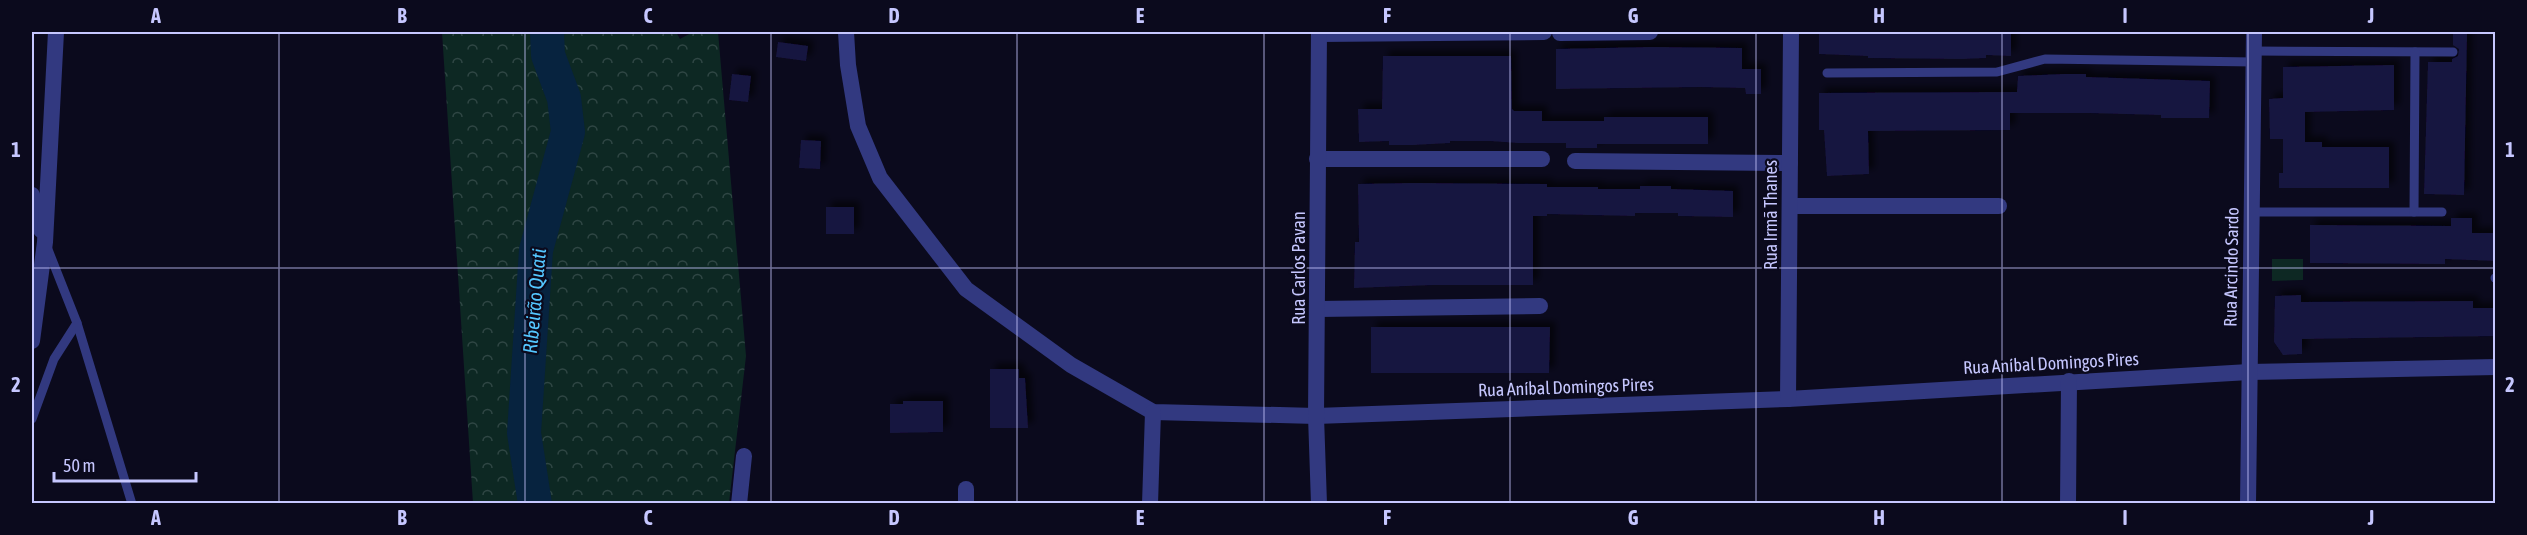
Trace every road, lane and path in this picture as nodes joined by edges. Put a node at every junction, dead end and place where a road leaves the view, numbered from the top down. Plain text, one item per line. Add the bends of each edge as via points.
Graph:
1 (56, 32) edge
2 (846, 32) edge
3 (1552, 32) edge
4 (1650, 32) edge
5 (1791, 32) edge
6 (2254, 32) edge
7 (1319, 33) edge
8 (2415, 52) junction
9 (2453, 52) dead end
10 (2254, 57) junction
11 (1827, 73) dead end
12 (1317, 159) junction
13 (1542, 159) dead end
14 (1575, 161) dead end
15 (1790, 163) junction
16 (32, 195) edge
17 (1790, 206) junction
18 (1999, 206) dead end
19 (2251, 212) junction
20 (2414, 212) junction
21 (2442, 212) dead end
22 (45, 242) junction
23 (1540, 306) dead end
24 (1318, 309) junction
25 (77, 323) junction
26 (32, 341) edge
27 (2496, 367) edge
28 (2249, 372) junction
29 (2069, 381) junction
30 (1788, 399) junction
31 (1153, 412) junction
32 (1317, 416) junction
33 (32, 419) edge
34 (744, 456) dead end
35 (132, 504) edge
36 (739, 504) edge
37 (1150, 504) edge
38 (1318, 504) edge
39 (2068, 504) edge
40 (2248, 504) edge

1 - 22 street
2 - 31 street, Rua Aníbal Domingos Pires via 858,126 880,178 966,289 1071,365
3 - 4 street
3 - 7 street
5 - 15 street, Rua Irmã Thanes
6 - 10 street, Rua Arcindo Sardo
7 - 12 street, Rua Carlos Pavan
8 - 9 lane
8 - 10 lane
8 - 20 lane
10 - 11 lane via 2045,59 1997,72
10 - 19 street, Rua Arcindo Sardo
12 - 13 street
12 - 24 street, Rua Carlos Pavan
14 - 15 street
15 - 17 street, Rua Irmã Thanes
16 - 22 street
17 - 18 street
17 - 30 street, Rua Irmã Thanes
19 - 20 lane
19 - 28 street, Rua Arcindo Sardo
20 - 21 lane
22 - 25 lane
22 - 26 street
23 - 24 street
24 - 32 street, Rua Carlos Pavan
25 - 33 lane via 54,359
25 - 35 lane
27 - 28 street, Rua Aníbal Domingos Pires
28 - 29 street, Rua Aníbal Domingos Pires
28 - 40 street, Rua Arcindo Sardo
29 - 30 street, Rua Aníbal Domingos Pires
29 - 39 street
30 - 32 street, Rua Aníbal Domingos Pires
31 - 32 street, Rua Aníbal Domingos Pires
31 - 37 street
32 - 38 street, Rua Carlos Pavan
34 - 36 street

